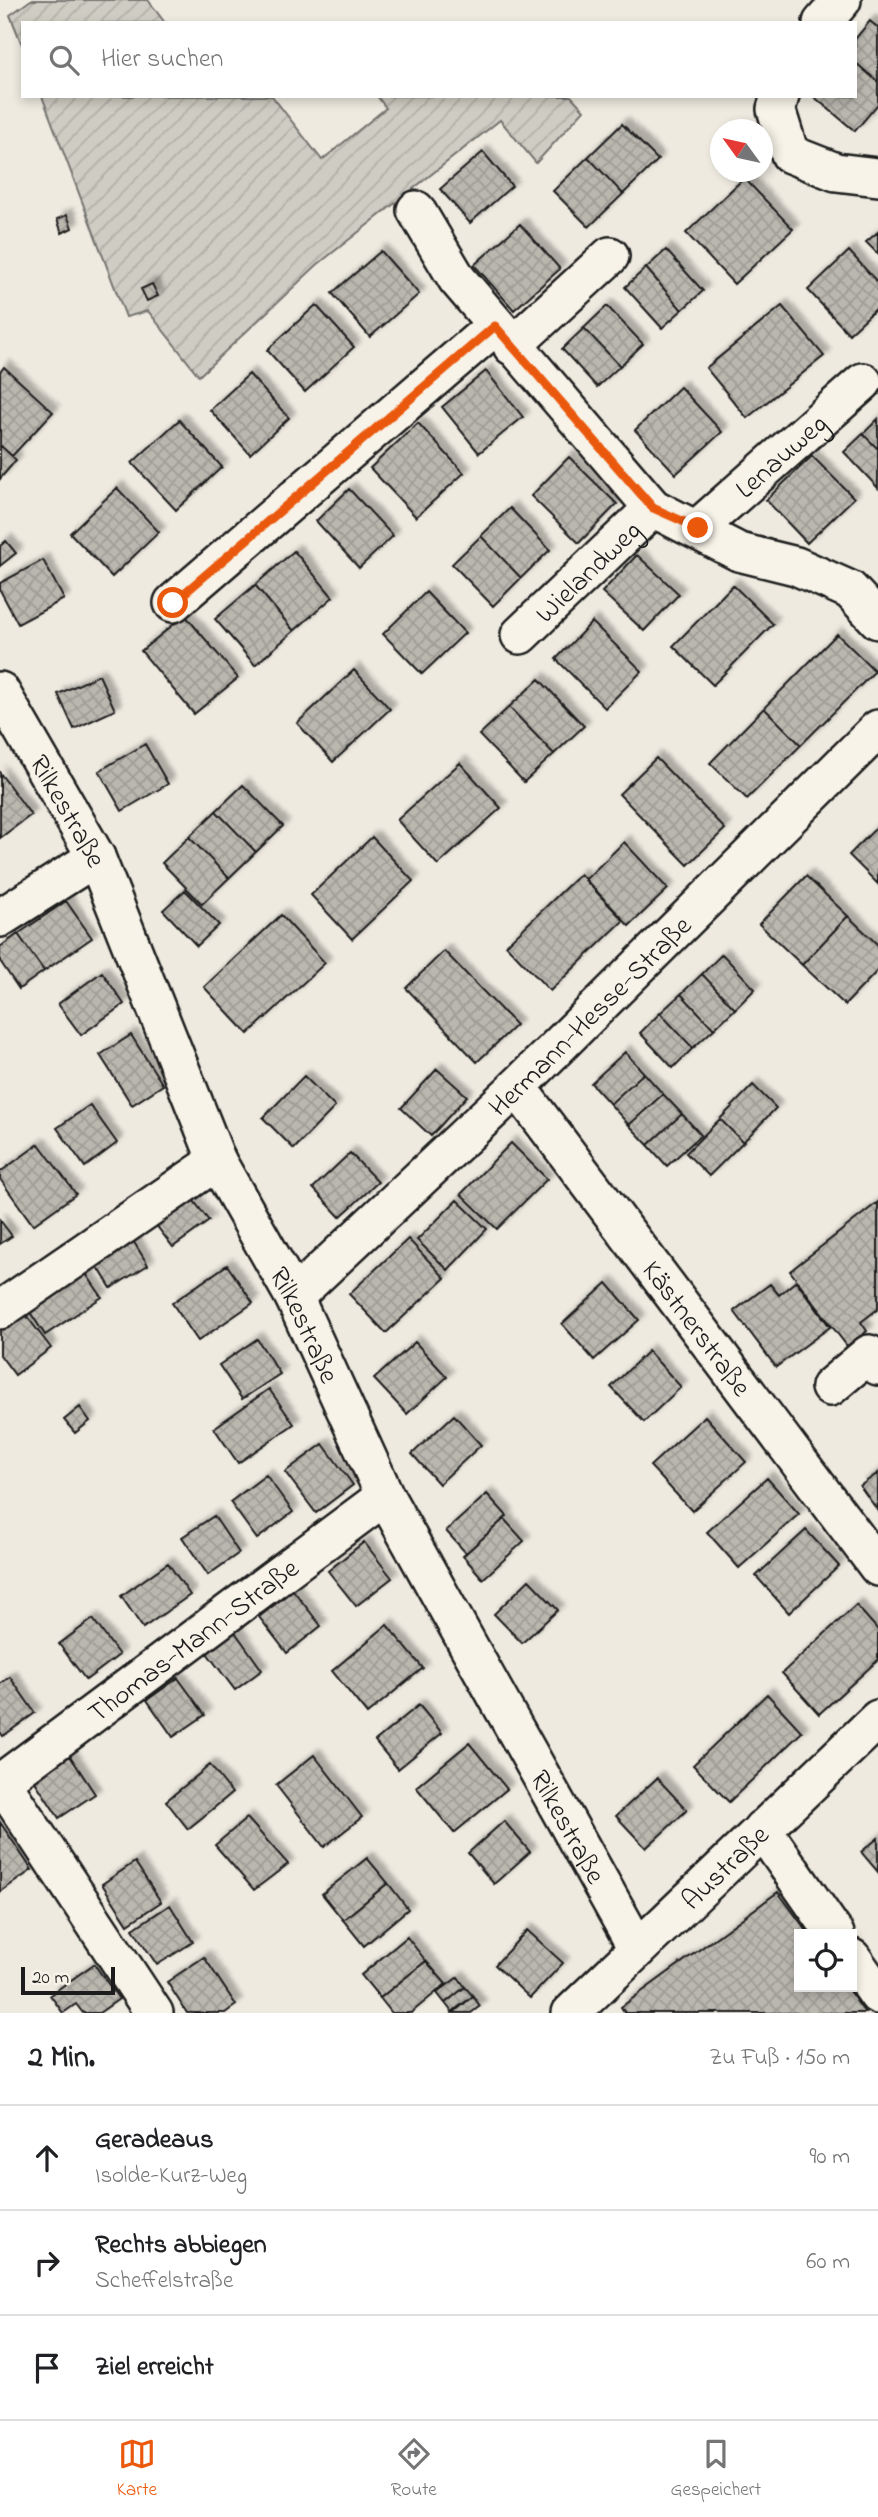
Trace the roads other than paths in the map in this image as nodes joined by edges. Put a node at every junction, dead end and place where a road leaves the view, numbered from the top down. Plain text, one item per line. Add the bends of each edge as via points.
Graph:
1 (842, 0) edge
2 (824, 21) edge
3 (778, 103) edge
4 (878, 177) edge
5 (416, 210) dead end
6 (610, 256) dead end
7 (503, 336) junction
8 (863, 382) dead end
9 (653, 508) junction
10 (698, 528) junction
11 (173, 603) dead end
12 (878, 620) edge
13 (520, 635) dead end
14 (0, 691) edge
15 (878, 729) edge
16 (96, 857) junction
17 (0, 918) edge
18 (517, 1087) junction
19 (217, 1161) junction
20 (294, 1297) junction
21 (0, 1310) edge
22 (878, 1366) edge
23 (830, 1387) dead end
24 (385, 1496) junction
25 (878, 1567) edge
26 (878, 1719) edge
27 (1, 1782) edge
28 (762, 1829) junction
29 (832, 1929) edge
30 (637, 1948) junction
31 (857, 1965) edge
32 (878, 1995) edge
33 (154, 2013) edge
34 (571, 2013) edge

1 - 2 street
3 - 4 street via 790,154 836,172
5 - 7 street via 457,279
6 - 7 street
7 - 9 street
7 - 11 street
8 - 10 street, Lenauweg
9 - 10 street
9 - 13 street, Wielandweg
10 - 12 street via 739,552 796,566 850,590
14 - 16 street, Rilkestraße
15 - 18 street, Hermann-Hesse-Straße
16 - 17 street
16 - 19 street, Rilkestraße
18 - 20 street, Hermann-Hesse-Straße
18 - 25 street, Kästnerstraße
19 - 20 street, Rilkestraße
19 - 21 street
20 - 24 street, Rilkestraße
22 - 23 street via 869,1354
24 - 27 street, Thomas-Mann-Straße
24 - 30 street, Rilkestraße
26 - 28 street, Austraße
27 - 33 street
28 - 29 street
28 - 30 street, Austraße
30 - 34 street, Austraße
31 - 32 street

